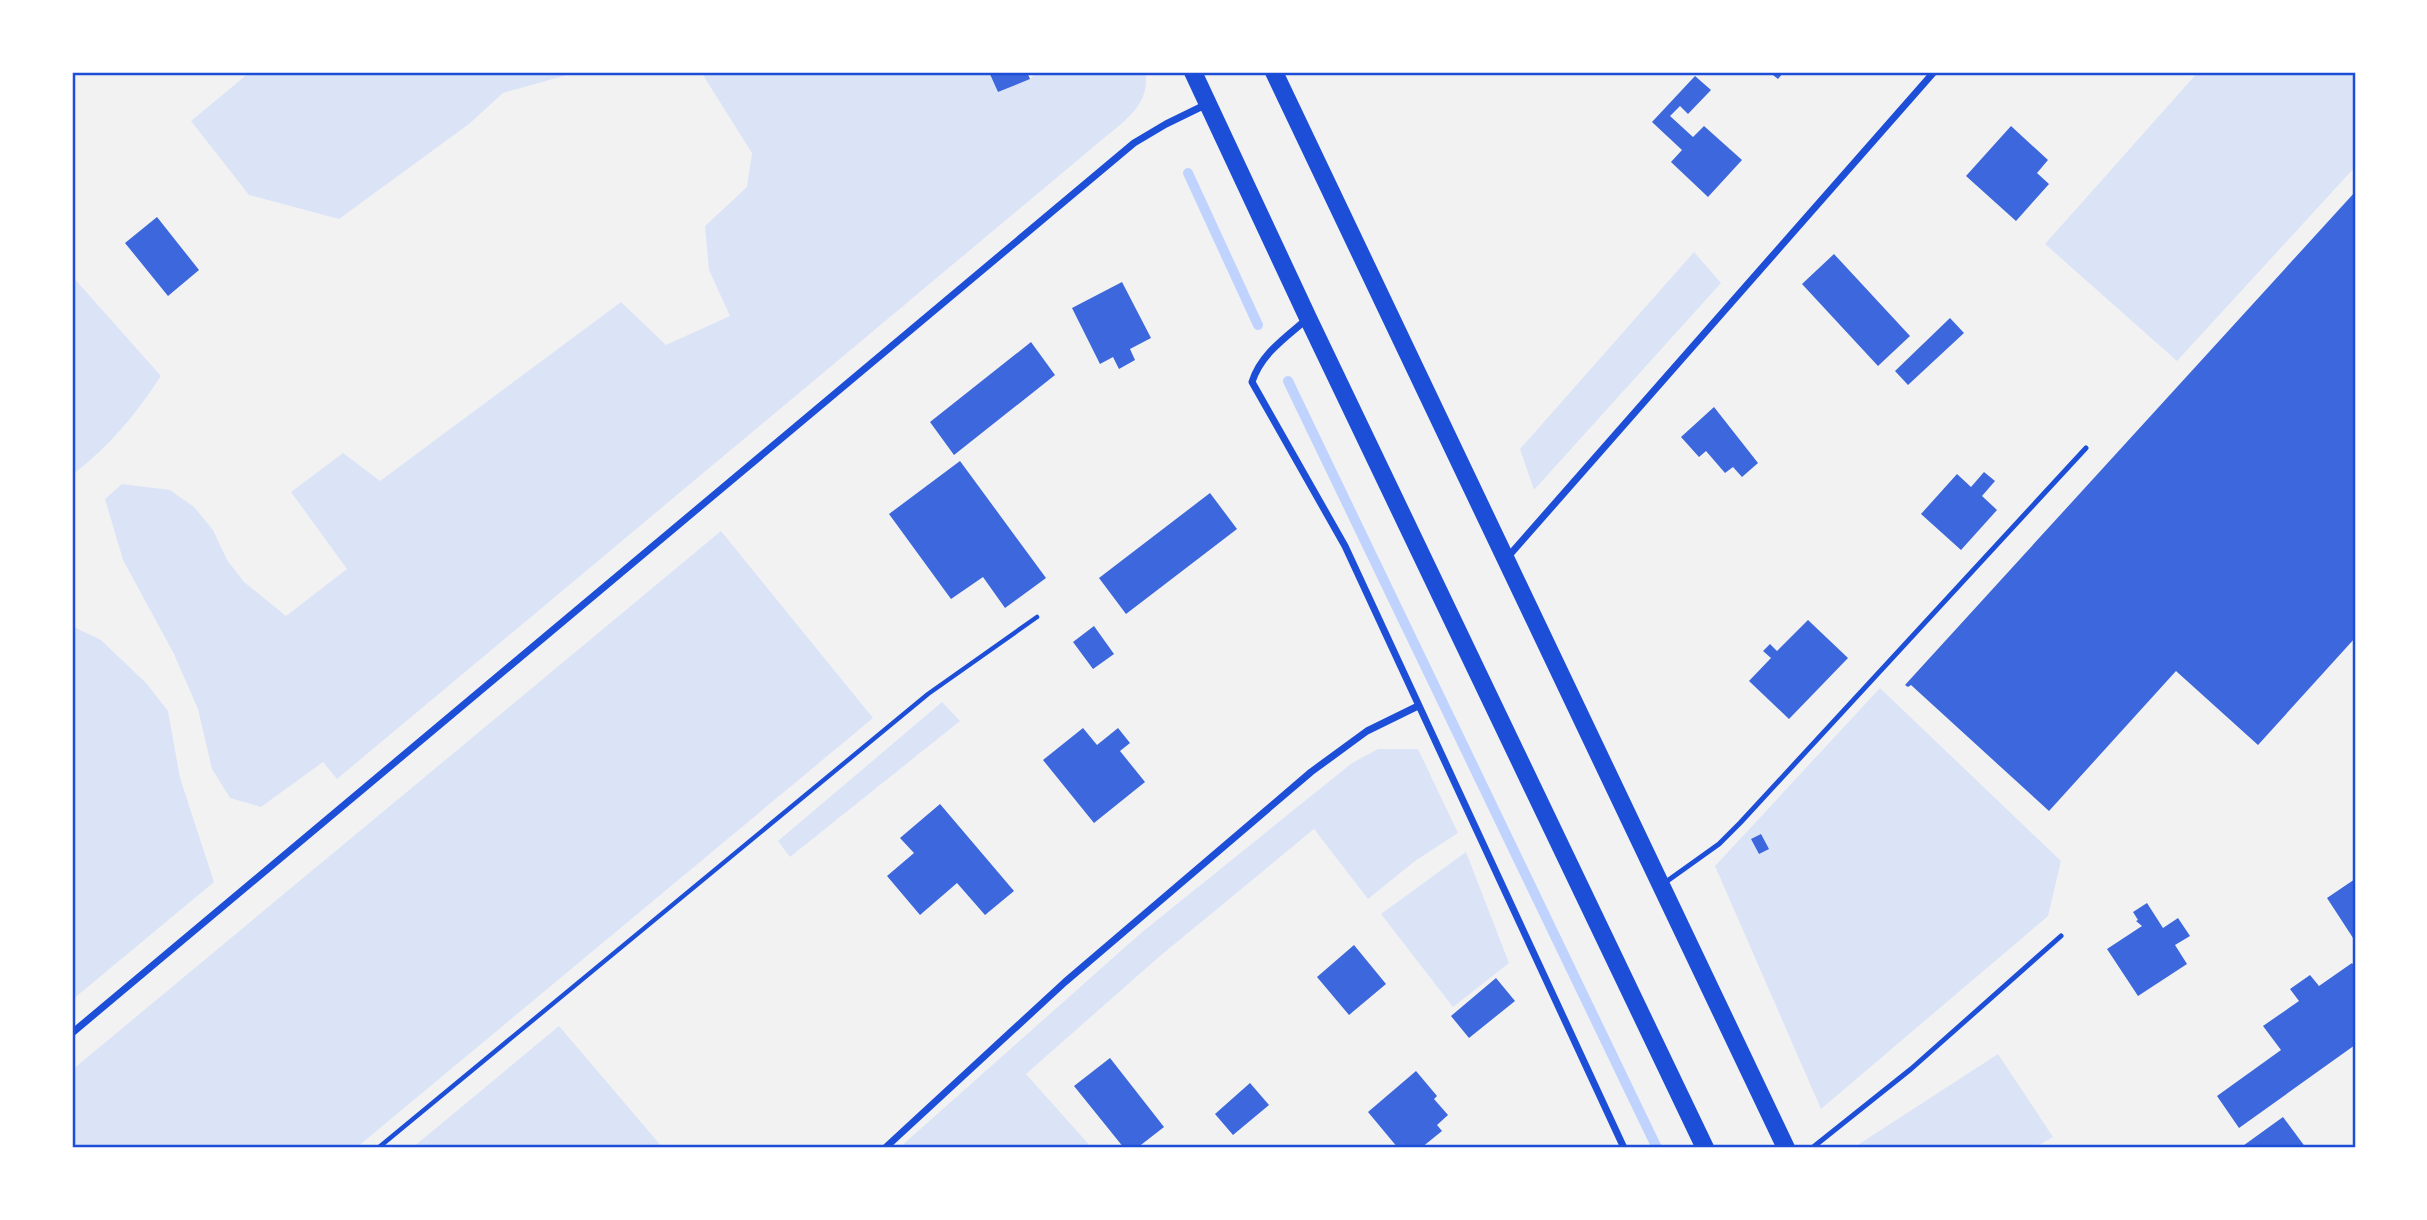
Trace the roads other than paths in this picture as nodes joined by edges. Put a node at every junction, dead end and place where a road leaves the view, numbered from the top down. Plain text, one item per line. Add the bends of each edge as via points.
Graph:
1 (1193, 72) edge
2 (1274, 72) edge
3 (1934, 72) edge
4 (1208, 104) junction
5 (1308, 318) junction
6 (2085, 448) dead end
7 (1506, 559) junction
8 (1418, 706) junction
9 (1661, 886) junction
10 (2061, 936) dead end
11 (72, 1033) edge
12 (884, 1148) edge
13 (1624, 1148) edge
14 (1705, 1148) edge
15 (1786, 1148) edge
16 (1812, 1148) edge

1 - 4 main road
2 - 7 main road
3 - 7 street
4 - 5 main road
4 - 11 street via 1126,150
5 - 8 street via 1270,351 1257,366 1252,382 1345,546
5 - 14 main road
6 - 9 lane via 1740,823
7 - 9 main road
8 - 12 street via 1367,731 1311,772 1065,982
8 - 13 street
9 - 15 main road
10 - 16 lane via 1911,1069

